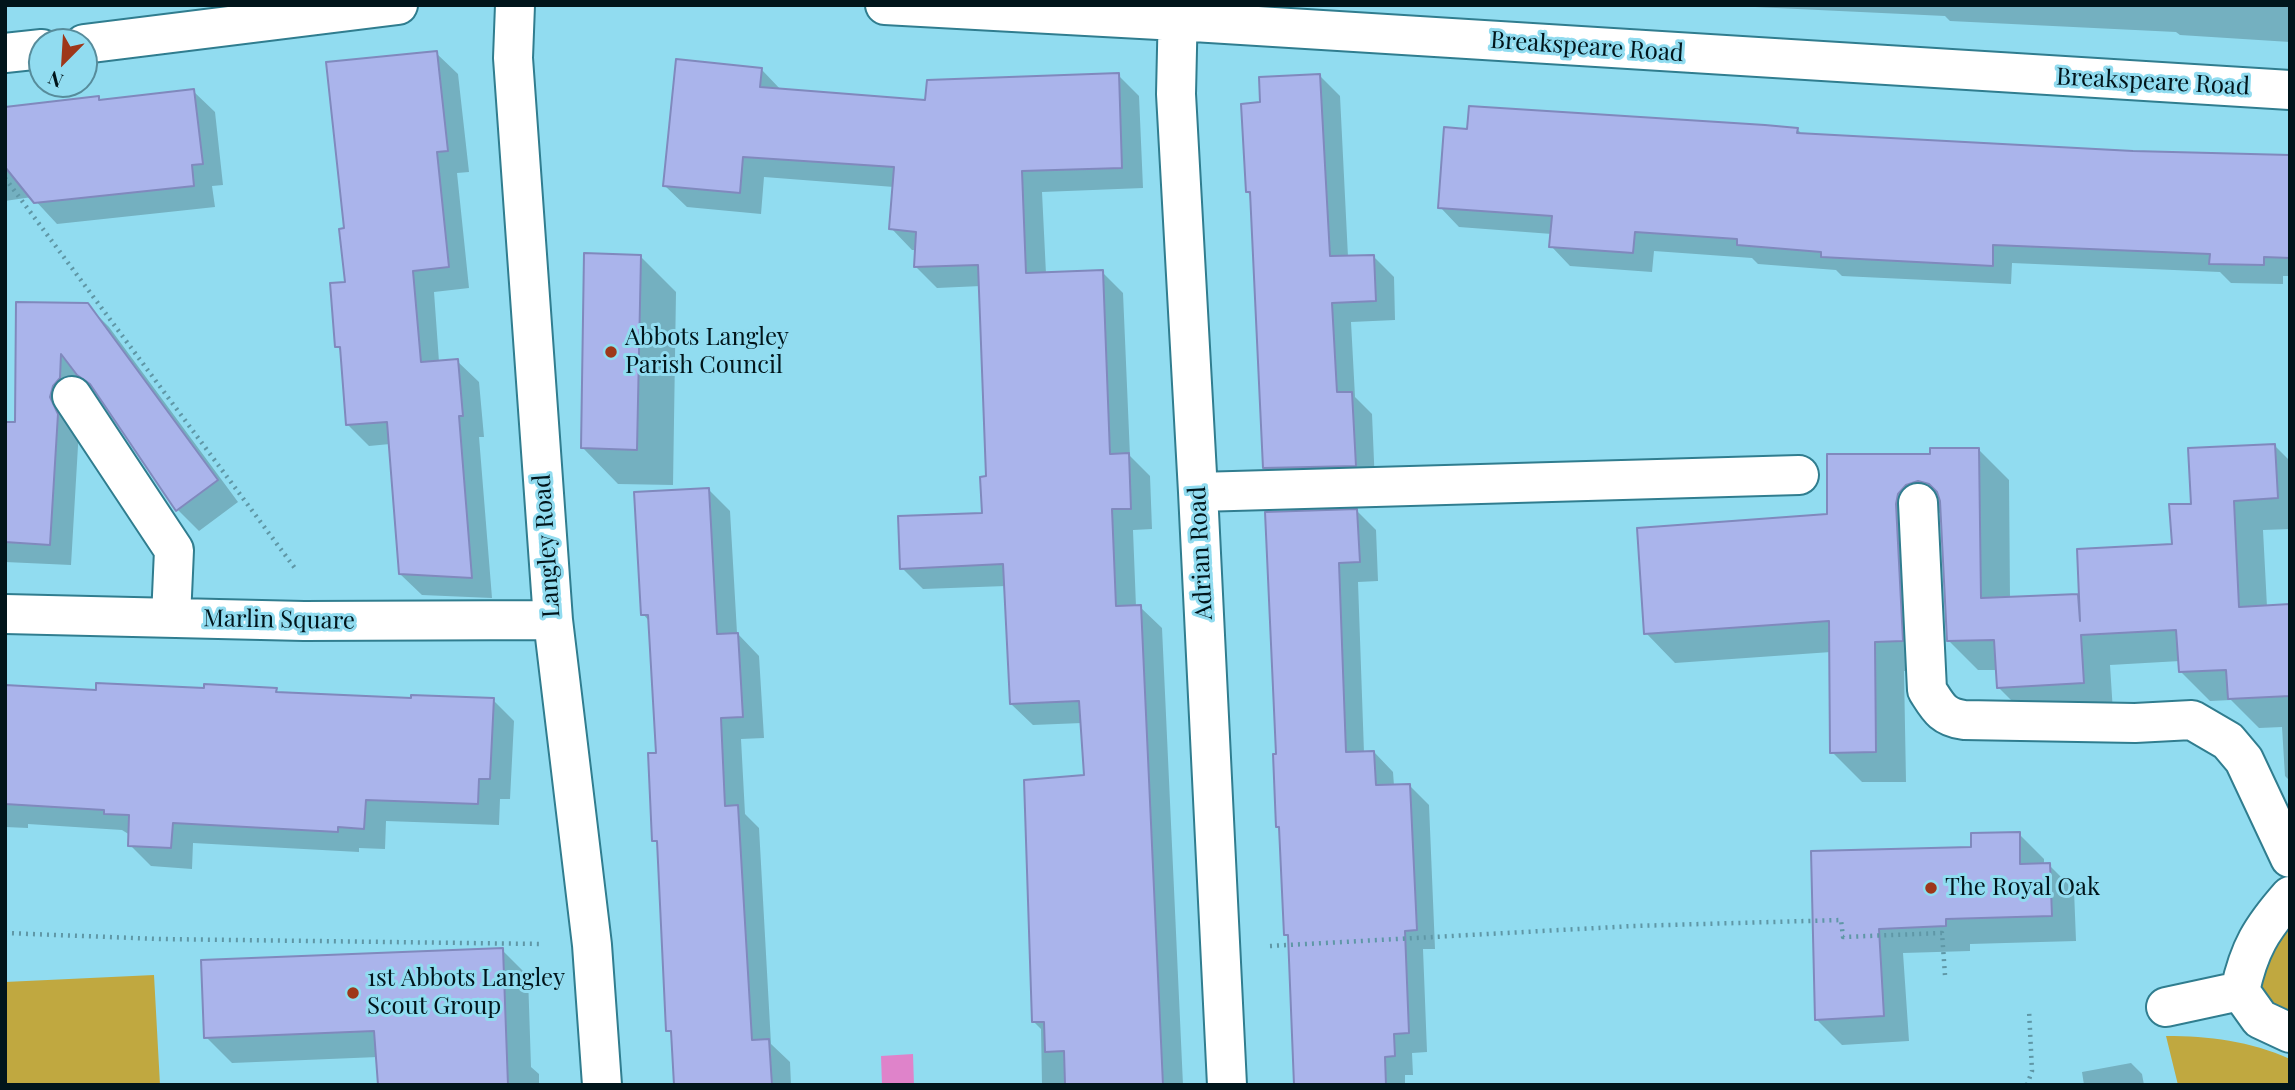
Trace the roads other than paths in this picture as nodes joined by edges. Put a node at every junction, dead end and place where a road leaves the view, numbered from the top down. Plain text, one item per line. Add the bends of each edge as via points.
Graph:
1 (398, 5) edge
2 (515, 5) edge
3 (885, 5) edge
4 (1177, 13) edge
5 (1422, 21) edge
6 (98, 42) edge
7 (28, 51) edge
8 (5, 53) edge
9 (2290, 90) edge
10 (72, 396) dead end
11 (1799, 474) dead end
12 (1198, 492) junction
13 (1918, 503) dead end
14 (5, 614) edge
15 (171, 618) junction
16 (552, 620) junction
17 (2290, 859) edge
18 (2290, 896) edge
19 (2240, 991) junction
20 (2166, 1007) dead end
21 (2290, 1033) edge
22 (602, 1085) edge
23 (1227, 1085) edge

1 - 6 street
2 - 16 street, Langley Road via 513,58
3 - 4 street, Breakspeare Road
4 - 5 street, Breakspeare Road
4 - 12 street, Adrian Road via 1176,94
5 - 9 street, Breakspeare Road
7 - 8 street
10 - 15 street via 174,550
11 - 12 street
12 - 23 street, Adrian Road
13 - 17 street via 1927,690 1939,709 1951,719 1964,720 2192,720 2228,741 2244,760
14 - 15 street, Marlin Square
15 - 16 street, Marlin Square
16 - 22 street, Langley Road via 592,945
18 - 19 street via 2269,920 2247,959
19 - 20 street
19 - 21 street via 2260,1019

